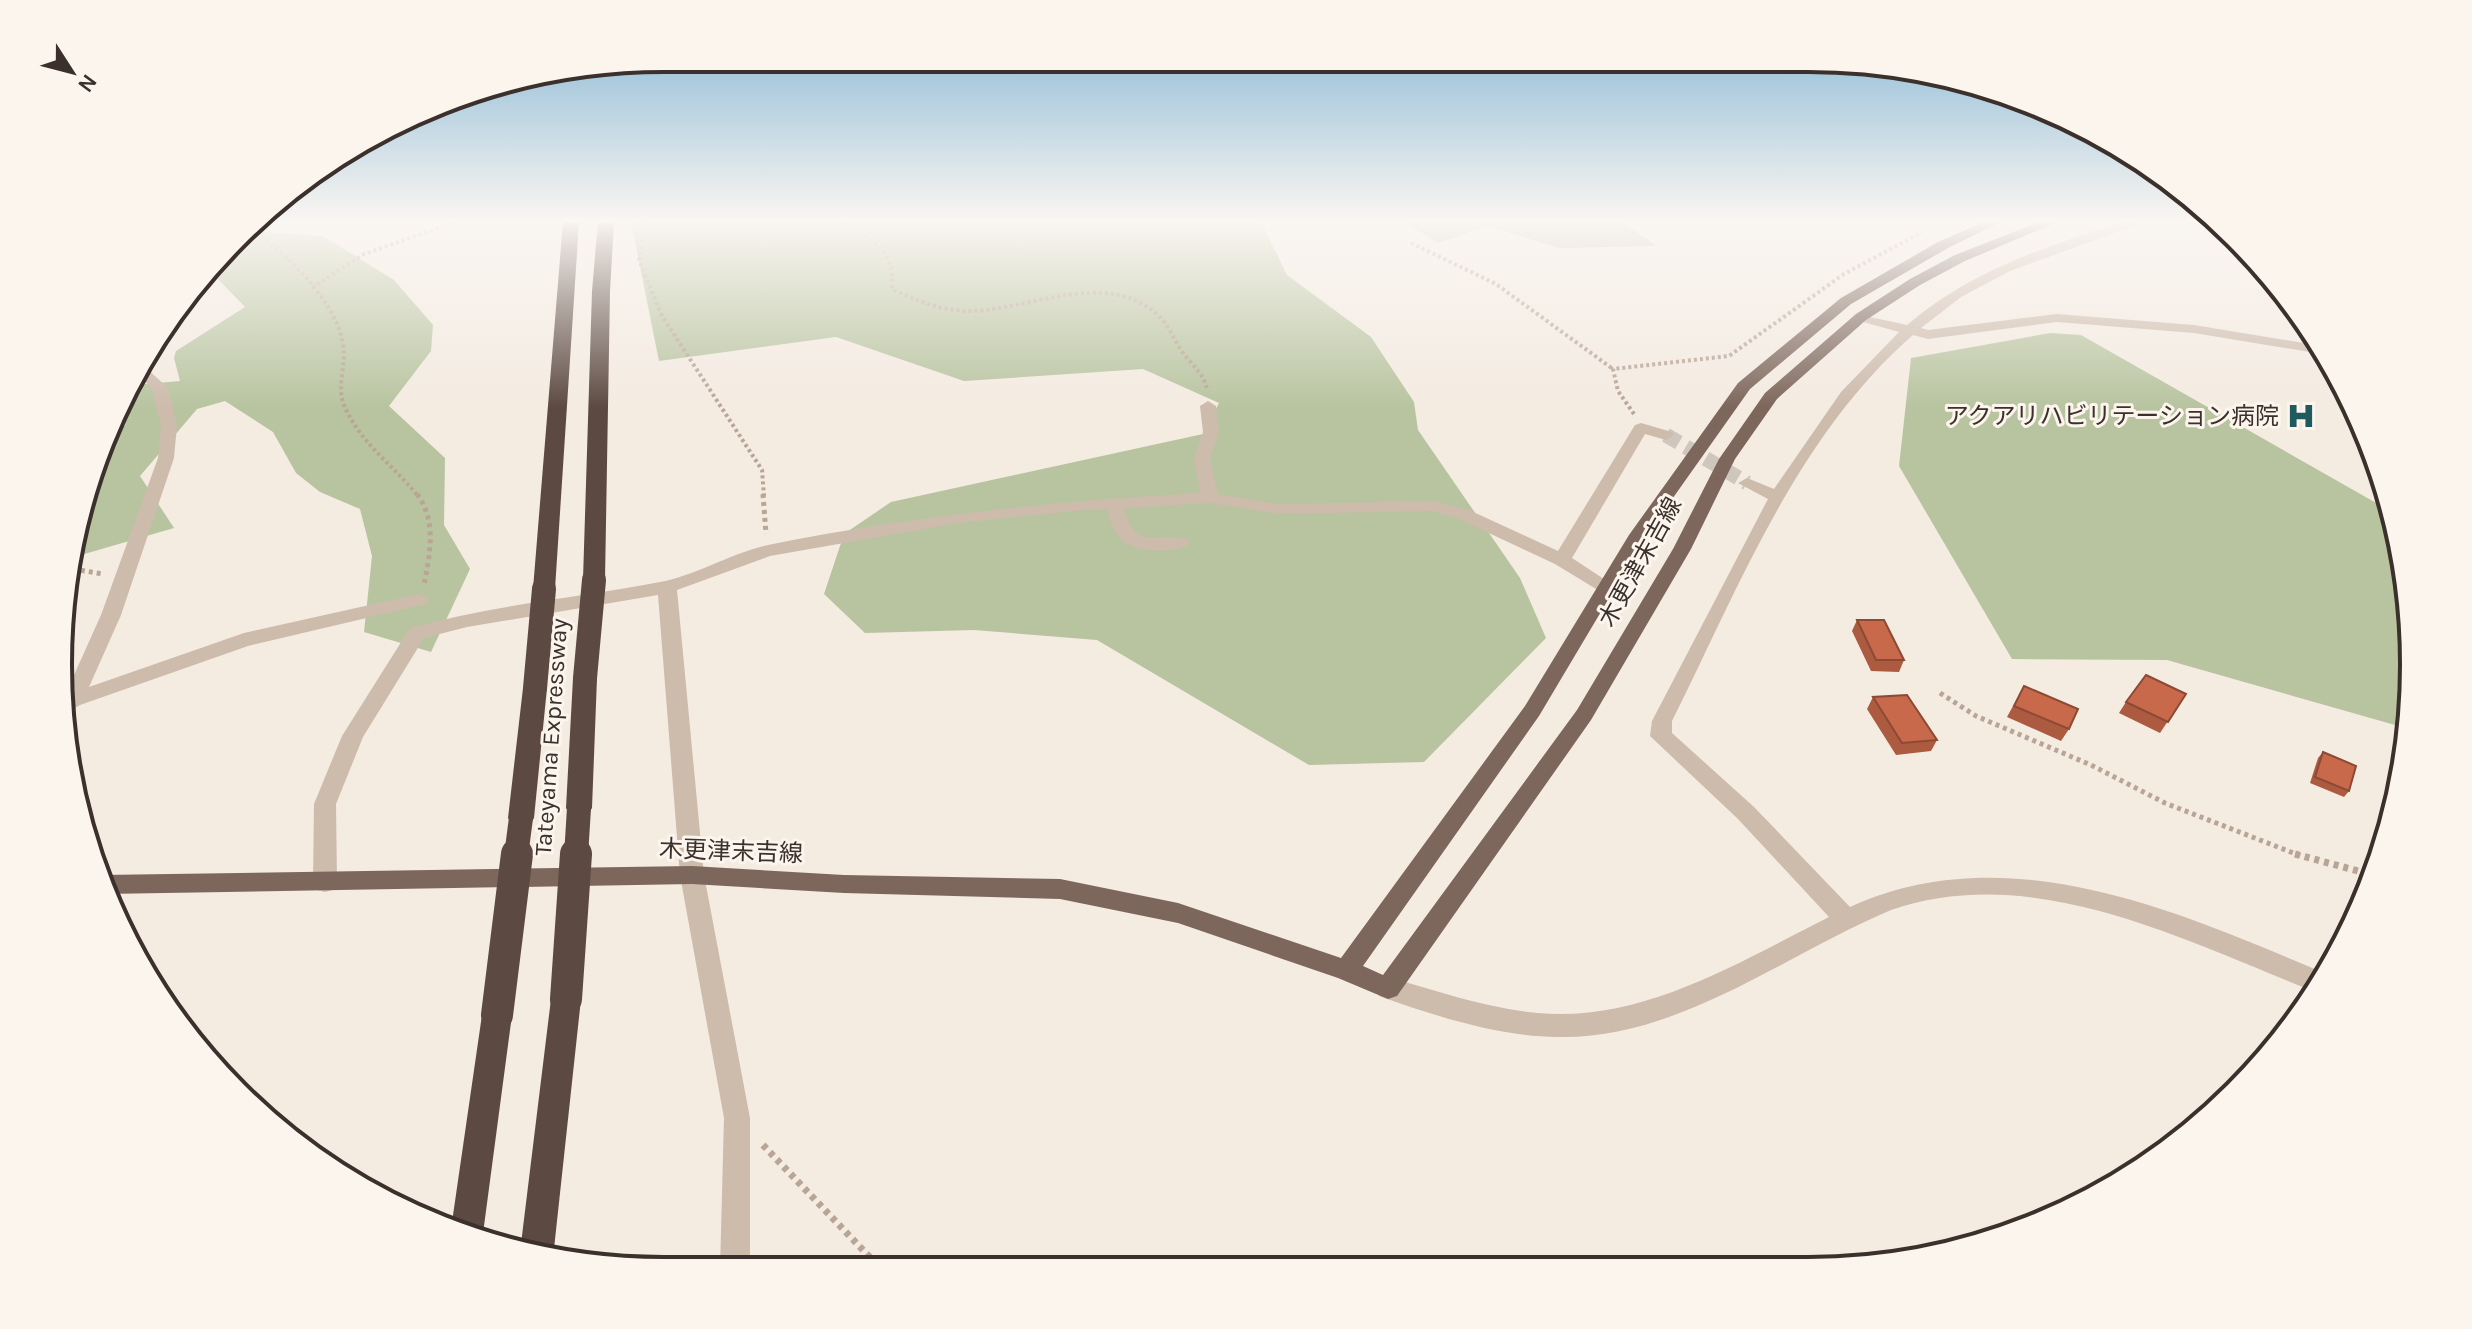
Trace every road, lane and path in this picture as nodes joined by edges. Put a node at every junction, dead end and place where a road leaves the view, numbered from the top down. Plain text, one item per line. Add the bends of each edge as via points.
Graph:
1 (308, 284) edge
2 (317, 284) edge
3 (566, 284) edge
4 (602, 284) edge
5 (649, 284) edge
6 (893, 284) edge
7 (1496, 284) edge
8 (1829, 284) edge
9 (1875, 284) edge
10 (1912, 284) edge
11 (1978, 284) edge
12 (312, 288) junction
13 (1861, 317) junction
14 (1907, 331) junction
15 (2308, 348) edge
16 (1613, 369) junction
17 (147, 375) edge
18 (1208, 406) joint
19 (1641, 428) junction
20 (1666, 435) tunnel mouth
21 (1747, 483) tunnel mouth
22 (1779, 497) junction
23 (1210, 498) junction
24 (1114, 503) junction
25 (1181, 543) dead end
26 (767, 551) junction
27 (1562, 560) junction
28 (80, 570) edge
29 (121, 581) junction
30 (667, 587) junction
31 (1606, 589) junction
32 (419, 600) joint
33 (73, 691) edge
34 (1940, 693) dead end
35 (73, 701) edge
36 (2362, 872) edge
37 (692, 875) junction
38 (325, 883) junction
39 (115, 885) edge
40 (1846, 919) junction
41 (1346, 970) junction
42 (2310, 979) edge
43 (1388, 988) junction
44 (737, 1118) junction
45 (469, 1224) edge
46 (538, 1243) edge
47 (735, 1257) edge
48 (870, 1257) edge

1 - 12 path
2 - 12 path
3 - 45 highway, Tateyama Expressway, bridge via 535,688
4 - 46 highway, Tateyama Expressway, bridge via 594,580 579,808 566,999
5 - 26 path via 662,316 762,470
6 - 18 path via 892,289 918,302 970,312 1082,294 1125,295 1157,314 1201,373
7 - 16 path
8 - 16 path via 1736,354
9 - 31 main road, 木更津末吉線 via 1810,328 1744,386
10 - 13 main road, 木更津末吉線
11 - 14 street
12 - 32 path via 344,346 341,401 361,436 424,502 430,518 431,558
13 - 14 street
13 - 43 main road, 木更津末吉線 via 1771,396 1727,459 1682,549 1584,715
14 - 15 street via 1928,335 2057,318 2106,320
14 - 22 street via 1832,411
16 - 19 path via 1618,391
17 - 29 street via 160,388 169,425 166,458
18 - 23 street via 1211,432 1202,459
19 - 20 street
19 - 27 street
21 - 22 street
22 - 40 street via 1662,721 1661,736 1746,813
23 - 24 street
23 - 27 street via 1278,509 1432,506 1463,514
24 - 25 street via 1123,533 1132,541
24 - 26 street via 958,518
26 - 30 street
27 - 31 street
28 - 29 path
29 - 33 street via 111,615
30 - 37 street
30 - 38 street via 417,633 353,736 325,804
31 - 41 main road, 木更津末吉線 via 1532,711
32 - 35 street via 244,640
34 - 36 path via 1976,716 2165,803 2317,862
37 - 38 main road, 木更津末吉線
37 - 41 main road, 木更津末吉線 via 1060,889 1178,913
37 - 44 street
38 - 39 main road, 木更津末吉線
40 - 42 street via 1923,891 1971,886 2038,890 2173,920
40 - 43 street via 1684,997 1621,1019 1560,1026 1495,1018
41 - 43 main road, 木更津末吉線
44 - 47 street
44 - 48 path

